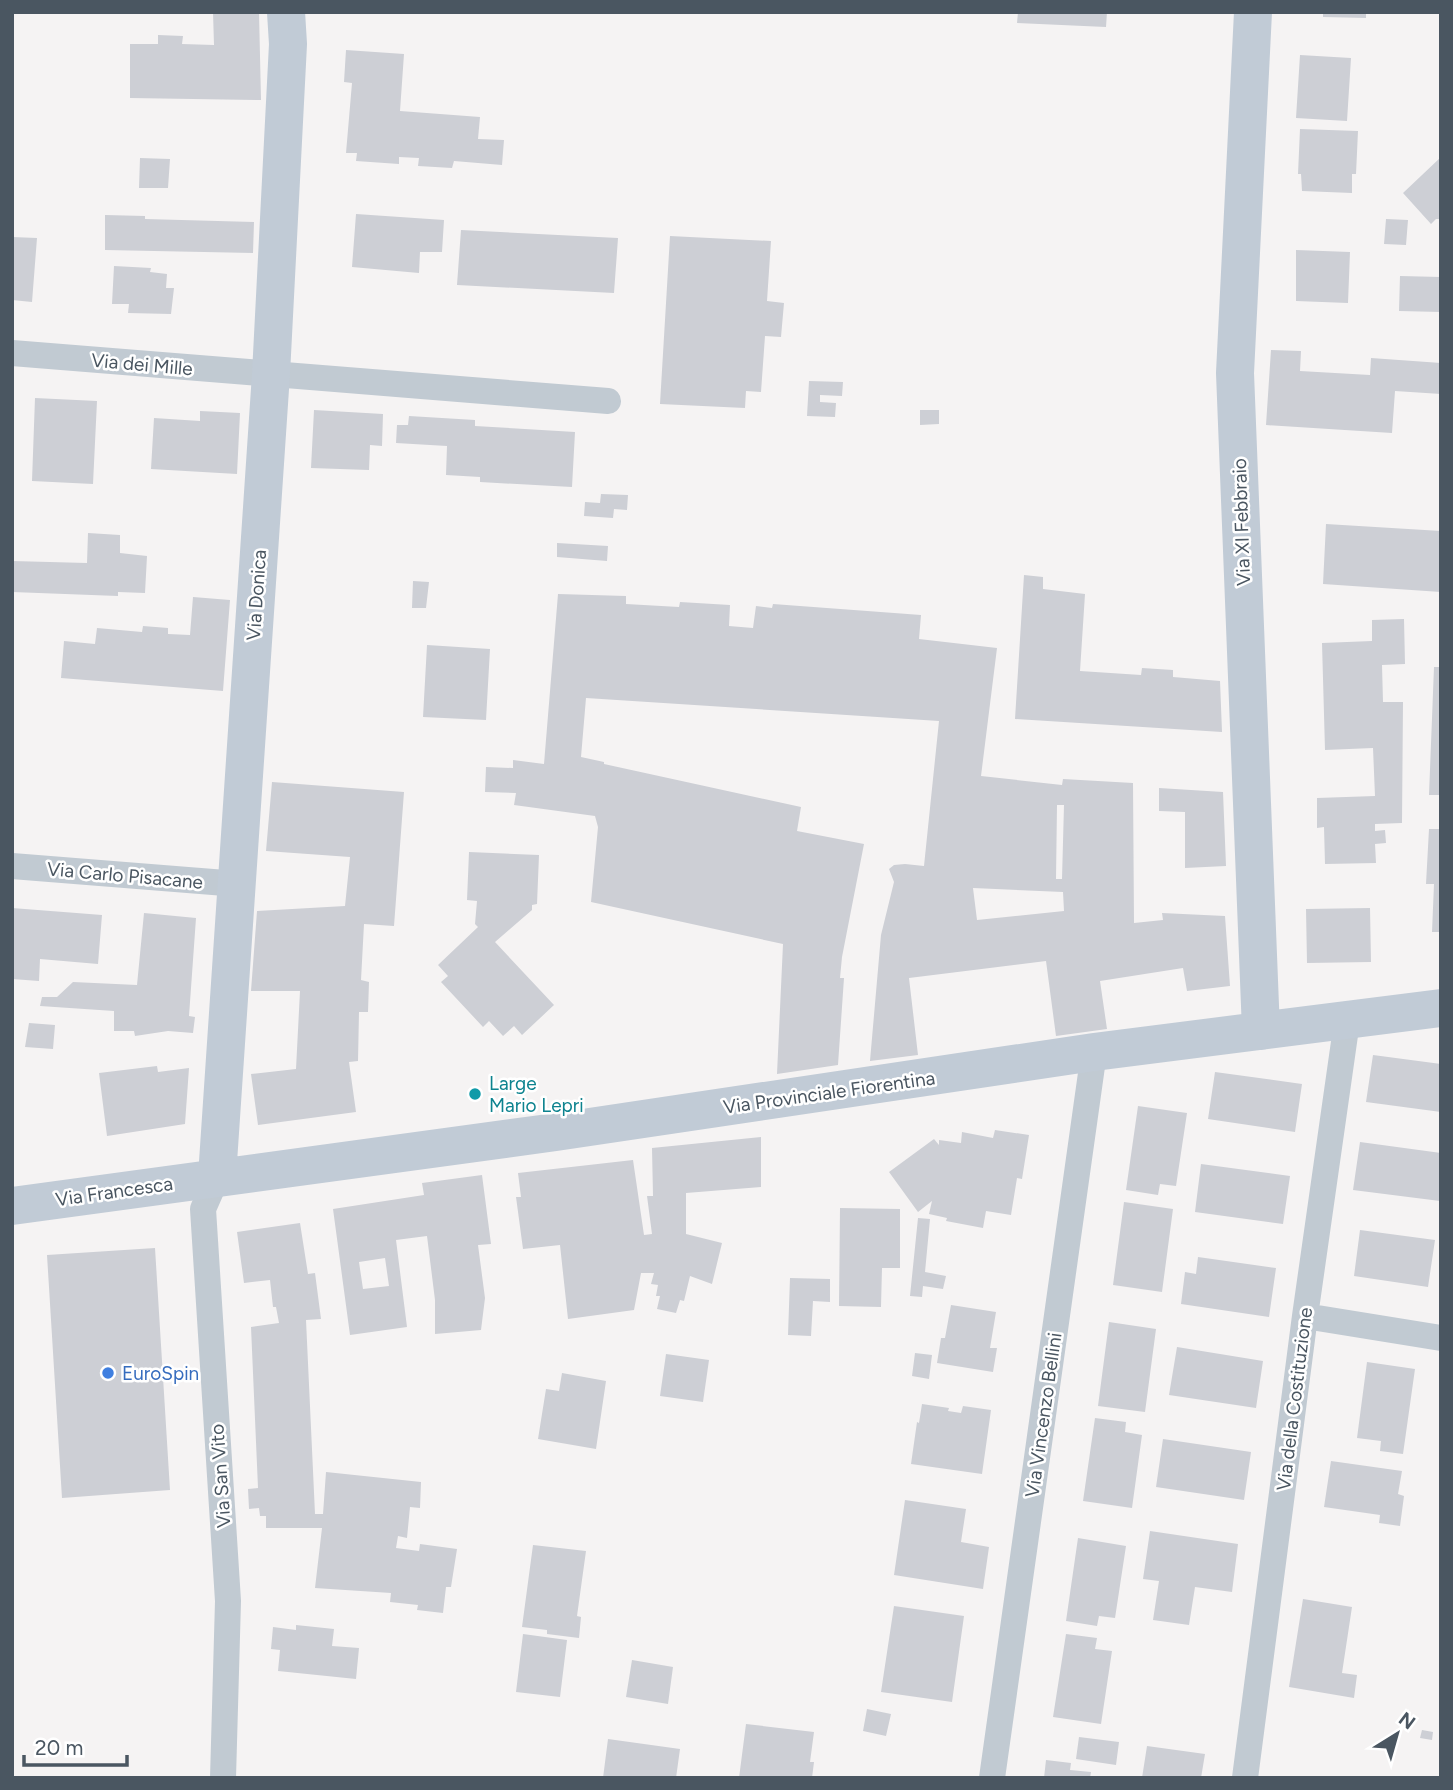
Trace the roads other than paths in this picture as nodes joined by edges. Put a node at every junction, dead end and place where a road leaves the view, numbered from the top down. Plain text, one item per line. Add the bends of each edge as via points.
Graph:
1 (286, 12) edge
2 (1253, 12) edge
3 (12, 353) edge
4 (271, 374) junction
5 (608, 401) dead end
6 (12, 866) edge
7 (238, 884) junction
8 (1441, 1008) edge
9 (1347, 1021) junction
10 (1261, 1031) junction
11 (1094, 1052) junction
12 (217, 1177) junction
13 (12, 1206) edge
14 (1305, 1317) junction
15 (1441, 1338) edge
16 (223, 1778) edge
17 (992, 1778) edge
18 (1245, 1778) edge

1 - 4 main road, Via Donica
2 - 10 main road, Via XI Febbraio via 1235,373
3 - 4 street, Via dei Mille
4 - 5 street, Via dei Mille
4 - 7 main road, Via Donica
6 - 7 street, Via Carlo Pisacane
7 - 12 main road, Via Donica
8 - 9 main road, Via Provinciale Fiorentina
9 - 10 main road, Via Provinciale Fiorentina
9 - 14 street, Via della Costituzione
10 - 11 main road, Via Provinciale Fiorentina
11 - 12 main road, Via Provinciale Fiorentina
11 - 17 street, Via Vincenzo Bellini
12 - 13 main road, Via Francesca
12 - 16 street, Via San Vito via 203,1209 228,1601
14 - 15 street
14 - 18 street, Via della Costituzione

